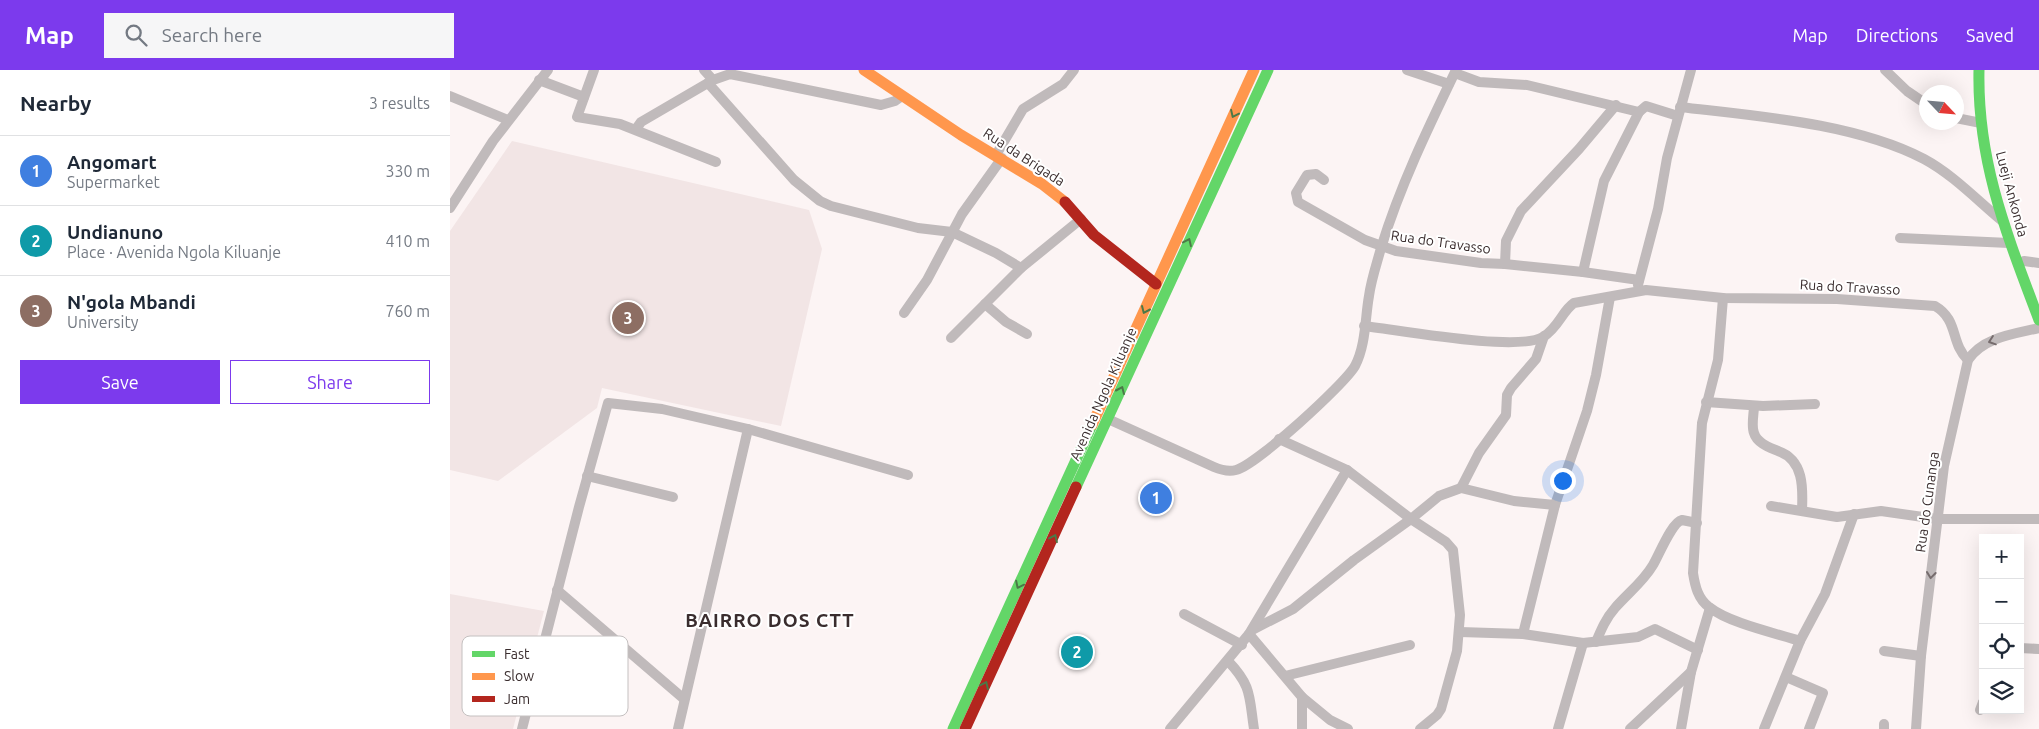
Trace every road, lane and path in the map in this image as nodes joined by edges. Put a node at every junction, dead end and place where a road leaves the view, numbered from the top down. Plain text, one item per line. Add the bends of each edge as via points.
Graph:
1 (534, 70) edge
2 (594, 70) edge
3 (704, 70) edge
4 (864, 70) edge
5 (1074, 70) edge
6 (1254, 70) edge
7 (1268, 70) edge
8 (1408, 70) edge
9 (1691, 70) edge
10 (1885, 70) edge
11 (1979, 70) edge
12 (1988, 70) edge
13 (1455, 72) edge
14 (544, 75) edge
15 (710, 81) junction
16 (1449, 84) junction
17 (450, 96) edge
18 (902, 96) junction
19 (584, 97) junction
20 (1919, 99) edge
21 (1616, 105) junction
22 (1639, 112) junction
23 (1679, 112) junction
24 (508, 120) junction
25 (1964, 120) edge
26 (1980, 123) junction
27 (636, 129) junction
28 (999, 156) junction
29 (716, 162) dead end
30 (1324, 180) dead end
31 (450, 208) edge
32 (1081, 219) junction
33 (2001, 220) junction
34 (952, 232) junction
35 (1900, 238) dead end
36 (2009, 243) junction
37 (1382, 247) junction
38 (2024, 261) junction
39 (2039, 263) edge
40 (1505, 264) junction
41 (1022, 268) junction
42 (1583, 272) junction
43 (1156, 284) junction
44 (1638, 285) junction
45 (2039, 295) edge
46 (1610, 297) junction
47 (1723, 298) junction
48 (985, 304) junction
49 (904, 313) dead end
50 (2039, 320) edge
51 (1364, 326) junction
52 (2039, 328) edge
53 (1027, 334) dead end
54 (1544, 336) junction
55 (951, 338) dead end
56 (1968, 360) junction
57 (1706, 402) junction
58 (1815, 404) dead end
59 (1754, 406) junction
60 (1108, 419) junction
61 (748, 428) junction
62 (1279, 439) junction
63 (1347, 470) junction
64 (587, 476) junction
65 (908, 476) dead end
66 (1461, 488) junction
67 (673, 496) dead end
68 (1556, 505) junction
69 (1771, 506) dead end
70 (1802, 510) junction
71 (1854, 514) junction
72 (1411, 519) junction
73 (1937, 519) junction
74 (2039, 519) edge
75 (1697, 523) junction
76 (558, 590) junction
77 (1710, 608) junction
78 (1184, 614) dead end
79 (1250, 632) junction
80 (1460, 632) junction
81 (1523, 634) junction
82 (546, 636) edge
83 (611, 636) edge
84 (1800, 641) junction
85 (1596, 642) junction
86 (1583, 643) junction
87 (1242, 645) junction
88 (1410, 645) dead end
89 (2024, 648) edge
90 (2039, 649) edge
91 (1698, 650) junction
92 (628, 651) edge
93 (1884, 651) dead end
94 (1921, 656) junction
95 (1228, 661) junction
96 (1691, 672) junction
97 (1286, 676) junction
98 (1786, 677) junction
99 (1302, 697) junction
100 (684, 699) junction
101 (525, 716) edge
102 (522, 729) edge
103 (678, 729) edge
104 (953, 729) edge
105 (965, 729) edge
106 (1170, 729) edge
107 (1254, 729) edge
108 (1302, 729) edge
109 (1348, 729) edge
110 (1420, 729) edge
111 (1558, 729) edge
112 (1630, 729) edge
113 (1681, 729) edge
114 (1764, 729) edge
115 (1809, 729) edge
116 (1916, 729) edge

1 - 14 street
2 - 19 street
3 - 15 street
4 - 18 main road, Rua da Brigada
5 - 28 street via 1063,84 1023,109
6 -> 43 main road, Avenida Ngola Kiluanje
60 -> 7 main road, Avenida Ngola Kiluanje
8 - 16 street
9 - 23 street
10 - 20 street
11 - 26 main road, Lueji Ankonda
12 - 38 main road via 1988,116 2001,190
13 - 16 street
13 - 21 street via 1479,82 1527,85
14 - 19 street
14 - 24 street
15 - 18 street via 730,74 881,105
15 - 27 street via 641,122
15 - 34 street via 794,180 820,201 903,224
16 - 37 street via 1416,153
17 - 24 street
18 - 28 main road, Rua da Brigada
19 - 27 street via 577,117
21 - 22 street
21 - 40 street via 1521,212 1506,241
22 - 23 street via 1646,106
22 - 42 street via 1604,181
23 - 33 street via 1760,116 1827,127 1900,148 1946,173
23 - 44 street
24 - 31 street
25 - 26 street
26 - 33 main road, Lueji Ankonda
27 - 29 street
28 - 32 main road, Rua da Brigada via 1054,193
28 - 34 street
30 - 37 street, Rua do Travasso via 1316,174 1307,175 1296,193 1298,202
32 - 41 street
32 - 43 main road, Rua da Brigada via 1094,235
33 - 36 main road, Lueji Ankonda
34 - 41 street
34 - 49 street via 927,280
35 - 36 street
36 - 50 main road, Lueji Ankonda
37 - 40 street, Rua do Travasso via 1471,262
37 - 51 street
38 - 39 street
38 - 45 main road
40 - 42 street, Rua do Travasso
41 - 48 street
42 - 44 street, Rua do Travasso
43 -> 104 main road, Avenida Ngola Kiluanje
44 - 46 street
44 - 47 street, Rua do Travasso
46 - 54 street via 1572,305 1559,324
46 - 68 street via 1590,402
47 - 56 street, Rua do Travasso via 1837,299 1935,306 1948,316 1959,347
47 - 57 street via 1718,360
48 - 53 street
48 - 55 street
51 - 54 street via 1511,343
51 - 62 street via 1360,351 1348,377
52 -> 56 street via 1984,344
54 - 66 street via 1536,359 1511,388 1506,415
56 - 73 street, Rua do Cunanga via 1944,466
57 - 59 street
57 - 75 street via 1702,422
58 - 59 street
59 - 70 street via 1753,430 1756,436 1765,445 1790,458 1799,471 1803,483
60 - 62 street via 1214,467 1230,471 1255,461
105 -> 60 main road, Avenida Ngola Kiluanje
61 - 64 street via 612,402 606,407
61 - 65 street
61 - 100 street
62 - 63 street
63 - 72 street
63 - 79 street
64 - 67 street
64 - 76 street
66 - 68 street via 1514,502
66 - 72 street via 1439,496
68 - 81 street
69 - 70 street
70 - 71 street via 1837,517
71 - 73 street via 1893,511
71 - 84 street via 1826,594
72 - 79 street via 1293,609
72 - 80 street via 1453,550
73 - 74 street
73 -> 94 street, Rua do Cunanga
75 - 77 street via 1693,573 1702,600
75 - 85 street via 1677,521 1651,568 1615,608
76 - 82 street
76 - 83 street
77 - 84 street
77 - 91 street
78 - 87 street
79 - 87 street
79 - 97 street
80 - 81 street
80 - 110 street via 1441,709
81 - 86 street
84 - 98 street
85 - 86 street
85 - 91 street via 1638,637 1654,629
86 - 111 street
87 - 95 street
88 - 97 street
89 - 90 street
91 - 96 street
92 - 100 street
93 - 94 street
94 - 116 street, Rua do Cunanga
95 - 106 street
95 - 107 street via 1247,685
96 - 112 street
96 - 113 street
97 - 99 street
98 - 114 street
98 - 115 street via 1823,693
99 - 108 street
99 - 109 street via 1330,720
100 - 103 street
101 - 102 street

